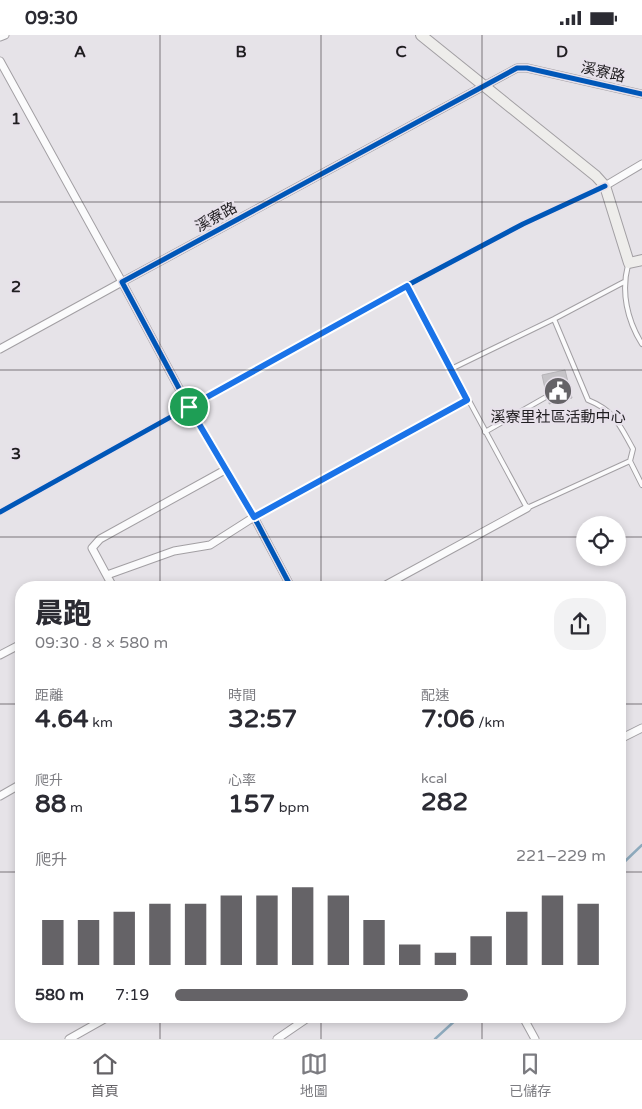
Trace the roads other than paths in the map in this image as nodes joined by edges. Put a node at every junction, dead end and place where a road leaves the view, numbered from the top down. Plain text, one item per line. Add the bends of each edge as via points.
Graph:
1 (5, 35) edge
2 (421, 35) edge
3 (0, 37) edge
4 (0, 61) edge
5 (484, 85) junction
6 (642, 94) edge
7 (642, 164) edge
8 (606, 186) junction
9 (642, 260) edge
10 (629, 263) junction
11 (624, 282) junction
12 (122, 283) junction
13 (407, 286) dead end
14 (554, 319) junction
15 (642, 344) edge
16 (0, 349) edge
17 (450, 369) junction
18 (546, 397) dead end
19 (467, 400) junction
20 (485, 432) junction
21 (630, 461) junction
22 (225, 470) junction
23 (642, 485) edge
24 (526, 508) junction
25 (254, 517) junction
26 (106, 575) junction
27 (110, 581) edge
28 (288, 581) edge
29 (393, 581) edge
30 (15, 647) edge
31 (0, 655) edge
32 (642, 727) edge
33 (626, 736) edge
34 (15, 787) edge
35 (0, 796) edge
36 (97, 1023) edge
37 (301, 1023) edge
38 (526, 1023) edge
39 (69, 1039) edge
40 (278, 1039) edge
41 (535, 1039) edge

1 - 3 street
2 - 5 street
4 - 12 street
5 - 6 street, 溪寮路 via 517,68 527,68
5 - 8 street
5 - 12 street, 溪寮路
7 - 8 street
8 - 10 street
9 - 10 street
10 - 11 lane
11 - 14 lane
11 - 15 lane via 624,297
12 - 16 street, 溪寮路
12 - 22 street
13 - 17 lane
14 - 17 lane
14 - 21 lane via 588,400 605,407 620,426 632,449
17 - 19 lane
18 - 20 lane
19 - 20 lane
19 - 25 lane
20 - 24 lane
21 - 23 lane
21 - 24 lane
22 - 25 street
22 - 26 street via 100,539 92,548
24 - 29 street
25 - 26 street via 210,545 174,551
25 - 28 street
26 - 27 street
30 - 31 street
32 - 33 street
34 - 35 street
36 - 39 street
37 - 40 street
38 - 41 street

